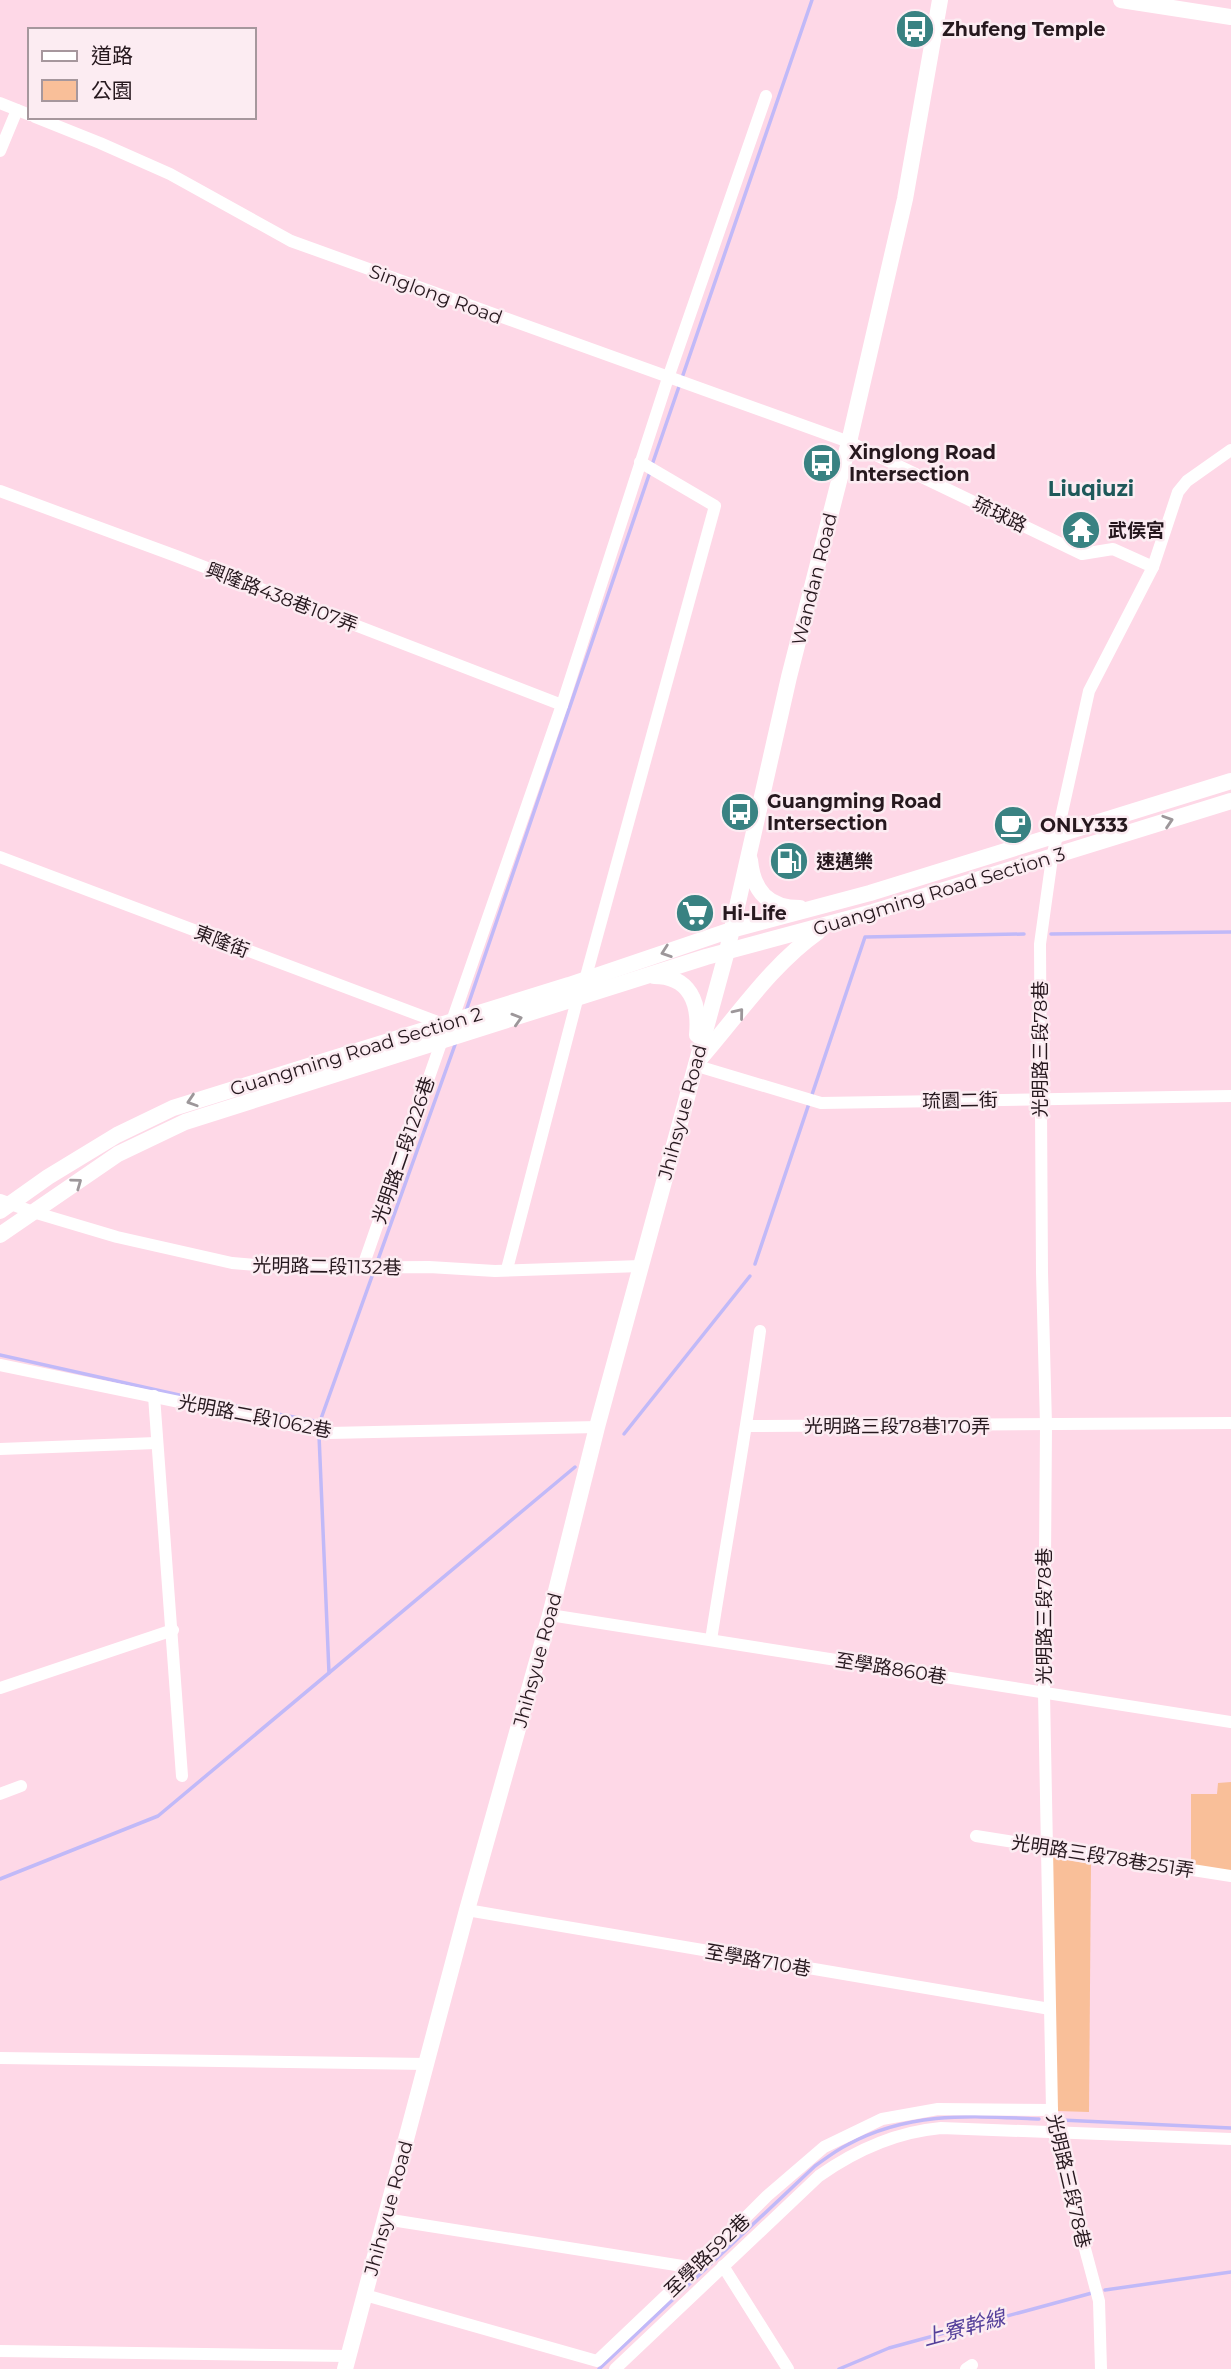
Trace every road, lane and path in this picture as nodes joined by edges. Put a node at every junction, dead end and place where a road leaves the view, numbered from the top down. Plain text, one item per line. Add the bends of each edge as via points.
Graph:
1 (940, 0) edge
2 (1121, 0) edge
3 (1231, 17) edge
4 (765, 96) dead end
5 (0, 103) edge
6 (23, 112) edge
7 (40, 119) edge
8 (0, 151) edge
9 (676, 381) junction
10 (849, 442) junction
11 (1231, 450) edge
12 (647, 467) junction
13 (0, 491) edge
14 (1153, 567) junction
15 (562, 705) junction
16 (1231, 781) edge
17 (1231, 801) edge
18 (1056, 836) junction
19 (749, 851) junction
20 (0, 857) edge
21 (1052, 858) junction
22 (820, 907) junction
23 (829, 924) junction
24 (731, 930) junction
25 (727, 951) junction
26 (650, 975) junction
27 (585, 980) junction
28 (577, 1000) junction
29 (446, 1030) junction
30 (694, 1065) junction
31 (1231, 1096) edge
32 (1040, 1098) junction
33 (13, 1207) edge
34 (0, 1235) edge
35 (641, 1266) junction
36 (362, 1269) junction
37 (507, 1269) junction
38 (760, 1331) dead end
39 (0, 1365) edge
40 (153, 1396) junction
41 (1231, 1423) edge
42 (1046, 1425) junction
43 (748, 1426) junction
44 (597, 1427) junction
45 (156, 1443) junction
46 (0, 1449) edge
47 (550, 1615) junction
48 (173, 1630) junction
49 (711, 1640) junction
50 (0, 1688) edge
51 (1044, 1693) junction
52 (1231, 1722) edge
53 (182, 1776) dead end
54 (21, 1786) dead end
55 (0, 1794) edge
56 (976, 1836) dead end
57 (1047, 1847) junction
58 (1231, 1876) edge
59 (467, 1910) junction
60 (1050, 2009) junction
61 (0, 2058) edge
62 (427, 2064) junction
63 (1052, 2110) junction
64 (1054, 2133) junction
65 (1231, 2139) edge
66 (385, 2219) junction
67 (723, 2266) junction
68 (695, 2268) junction
69 (365, 2295) junction
70 (0, 2351) edge
71 (346, 2362) edge
72 (615, 2369) edge
73 (788, 2369) edge
74 (1101, 2369) edge

1 - 10 street, Wandan Road via 905,199
2 - 3 street
4 - 9 street, 光明路二段1226巷
5 - 6 street
6 - 8 street
7 - 9 street, Singlong Road via 170,174 291,241
9 - 10 street, Singlong Road
9 - 12 street, 光明路二段1226巷
10 - 14 street, 琉球路 via 1082,554 1113,549
10 - 19 street, Wandan Road
11 - 14 street via 1178,492
12 - 15 street, 光明路二段1226巷
12 - 27 street via 715,506
13 - 15 street, 興隆路438巷107弄
14 - 18 street via 1089,691
15 - 29 street, 光明路二段1226巷
16 - 18 street, Guangming Road Section 3
21 -> 17 street, Guangming Road Section 3
18 - 21 street
18 - 22 street, Guangming Road Section 3
19 - 22 street via 751,875 760,892 775,904
19 - 24 street, Wandan Road
20 - 29 street, 東隆街
21 - 23 street, Guangming Road Section 3
21 - 32 street, 光明路三段78巷 via 1040,944
22 - 24 street, Guangming Road Section 3
23 - 25 street, Guangming Road Section 3
30 -> 23 street via 788,956
24 - 25 street, Wandan Road
24 -> 27 street, Guangming Road Section 2
25 - 26 street, Guangming Road Section 2
25 - 30 street, Jhihsyue Road
26 - 28 street, Guangming Road Section 2
26 - 30 street via 676,981 697,1004
27 - 29 street, Guangming Road Section 2
29 -> 28 street, Guangming Road Section 2
28 - 37 street
33 -> 29 street, Guangming Road Section 2 via 185,1122
29 -> 33 street, Guangming Road Section 2 via 173,1108 48,1177
29 - 36 street, 光明路二段1226巷
30 - 32 street, 琉園二街 via 821,1103
30 - 35 street, Jhihsyue Road
31 - 32 street, 琉園二街
32 - 42 street, 光明路三段78巷
33 - 34 street, Guangming Road Section 2
33 - 36 street, 光明路二段1132巷 via 232,1263
35 - 37 street, 光明路二段1132巷
35 - 44 street, Jhihsyue Road
36 - 37 street, 光明路二段1132巷
38 - 43 street
39 - 40 street, 光明路二段1062巷
40 - 44 street, 光明路二段1062巷 via 329,1433
40 - 45 street
41 - 42 street, 光明路三段78巷170弄
42 - 43 street, 光明路三段78巷170弄
42 - 51 street, 光明路三段78巷
43 - 49 street
44 - 47 street, Jhihsyue Road
45 - 46 street
45 - 48 street
47 - 49 street, 至學路860巷
47 - 59 street, Jhihsyue Road
48 - 50 street
48 - 53 street
49 - 51 street, 至學路860巷
51 - 52 street, 至學路860巷
51 - 57 street, 光明路三段78巷
54 - 55 street
56 - 57 street, 光明路三段78巷251弄
57 - 58 street, 光明路三段78巷251弄
57 - 60 street, 光明路三段78巷
59 - 60 street, 至學路710巷
59 - 62 street, Jhihsyue Road
60 - 63 street, 光明路三段78巷
61 - 62 street
62 - 66 street, Jhihsyue Road
63 - 64 street, 光明路三段78巷
63 - 68 street, 至學路592巷 via 938,2109 882,2119 824,2147
64 - 65 street
64 - 67 street via 915,2130 847,2156 819,2176
64 - 74 street, 光明路三段78巷 via 1099,2301
66 - 68 street
66 - 69 street, Jhihsyue Road
67 - 72 street
67 - 73 street
68 - 69 street, 至學路592巷 via 597,2361
69 - 71 street, Jhihsyue Road
70 - 71 street

